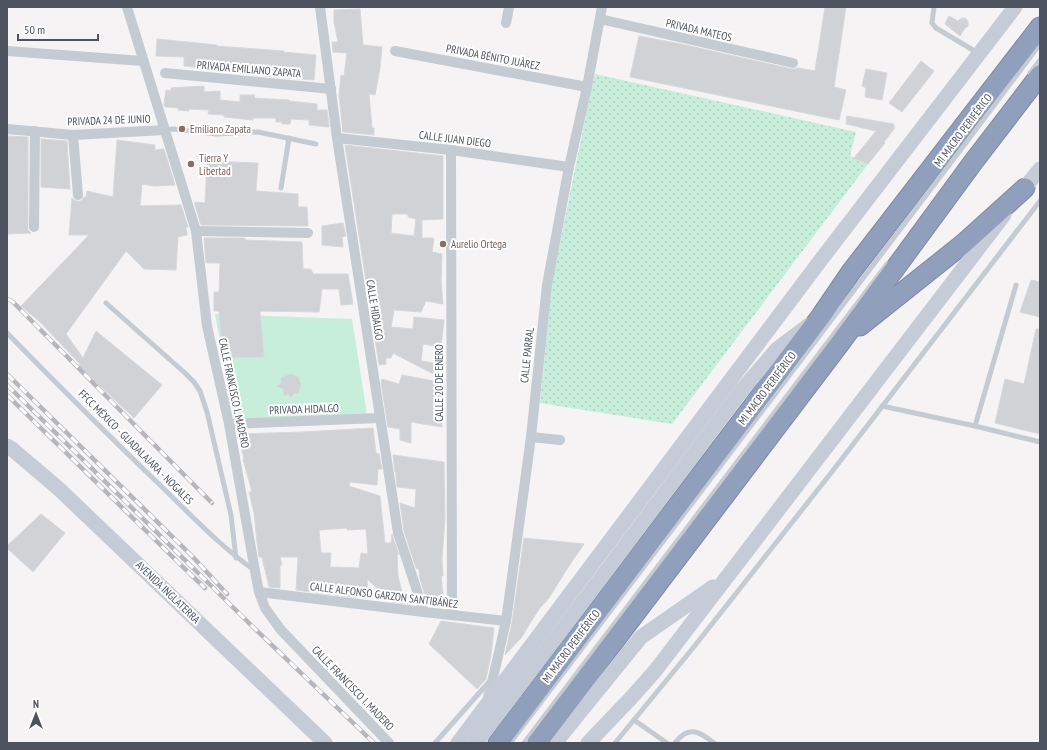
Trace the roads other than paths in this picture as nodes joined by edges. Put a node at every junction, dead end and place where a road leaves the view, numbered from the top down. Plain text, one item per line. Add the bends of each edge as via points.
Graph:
1 (127, 7) edge
2 (320, 7) edge
3 (509, 7) edge
4 (602, 7) edge
5 (934, 7) edge
6 (1015, 7) edge
7 (600, 19) junction
8 (506, 23) dead end
9 (1040, 27) edge
10 (1040, 44) edge
11 (7, 51) edge
12 (395, 51) dead end
13 (979, 54) junction
14 (1040, 60) edge
15 (143, 61) junction
16 (793, 63) dead end
17 (164, 73) dead end
18 (1033, 77) edge
19 (587, 88) junction
20 (331, 89) junction
21 (7, 128) edge
22 (165, 130) junction
23 (35, 131) junction
24 (73, 135) junction
25 (289, 138) junction
26 (337, 138) junction
27 (316, 144) dead end
28 (451, 150) junction
29 (569, 167) junction
30 (1040, 169) edge
31 (281, 188) dead end
32 (1025, 188) junction
33 (78, 195) dead end
34 (1040, 200) edge
35 (34, 227) dead end
36 (196, 231) junction
37 (308, 234) dead end
38 (888, 262) dead end
39 (1016, 285) dead end
40 (106, 303) dead end
41 (821, 316) junction
42 (7, 333) edge
43 (841, 342) junction
44 (882, 406) junction
45 (380, 418) junction
46 (229, 424) junction
47 (975, 426) junction
48 (531, 437) junction
49 (560, 440) dead end
50 (1040, 442) edge
51 (7, 446) edge
52 (688, 462) junction
53 (639, 502) junction
54 (236, 558) junction
55 (254, 571) junction
56 (724, 580) junction
57 (259, 592) junction
58 (424, 612) junction
59 (452, 615) junction
60 (506, 621) junction
61 (493, 678) junction
62 (485, 708) junction
63 (634, 720) junction
64 (325, 743) edge
65 (389, 743) edge
66 (435, 743) edge
67 (458, 743) edge
68 (476, 743) edge
69 (498, 743) edge
70 (510, 743) edge
71 (524, 743) edge
72 (537, 743) edge
73 (555, 743) edge
74 (588, 743) edge
75 (615, 743) edge
76 (667, 743) edge
77 (675, 743) edge
78 (714, 743) edge

1 - 15 street, CALLE FRANCISCO I. MADERO
2 - 20 street, CALLE HIDALGO
3 - 8 street
4 - 7 street, CALLE PARRAL
5 - 13 lane via 932,23 936,28
6 - 13 main road
7 - 16 street, PRIVADA MATEOS
7 - 19 street, CALLE PARRAL
9 - 41 highway
10 - 70 lane, MI MACRO PERIFÉRICO
11 - 15 street
12 - 19 street, PRIVADA BÉNITO JUÀREZ
13 - 53 main road
14 - 18 lane
15 - 22 street, CALLE FRANCISCO I. MADERO
17 - 20 street, PRIVADA EMILIANO ZAPATA
18 - 43 highway
19 - 29 street, CALLE PARRAL
20 - 26 street, CALLE HIDALGO
21 - 23 street, PRIVADA 24 DE JUNIO
22 - 24 street, PRIVADA 24 DE JUNIO
22 - 25 lane via 217,134 258,132
22 - 36 street, CALLE FRANCISCO I. MADERO
23 - 24 street, PRIVADA 24 DE JUNIO
23 - 35 street
24 - 33 street
25 - 27 lane
25 - 31 lane
26 - 28 street, CALLE JUAN DIEGO
26 - 45 street, CALLE HIDALGO
28 - 29 street, CALLE JUAN DIEGO
28 - 59 street, CALLE 20 DE ENERO
29 - 48 street, CALLE PARRAL via 547,285
30 - 32 main road
32 - 43 highway via 963,244
32 - 56 main road
34 - 44 lane
36 - 37 street
36 - 46 street, CALLE FRANCISCO I. MADERO via 208,326
38 - 71 lane, MI MACRO PERIFÉRICO
39 - 47 lane
40 - 54 lane via 194,382 200,391 231,515
41 - 52 main road via 777,349 741,391
41 - 69 highway
42 - 54 lane, FFCC MÉXICO - GUADALAJARA - NOGALES
43 - 72 highway
44 - 47 lane
44 - 63 lane
45 - 46 street, PRIVADA HIDALGO
45 - 58 street, CALLE HIDALGO via 398,533
46 - 55 street, CALLE FRANCISCO I. MADERO
47 - 50 lane
48 - 49 street
48 - 60 street, CALLE PARRAL
51 - 64 main road, AVENIDA INGLATERRA via 60,489
52 - 53 main road
52 - 68 main road
53 - 62 main road
54 - 55 lane, FFCC MÉXICO - GUADALAJARA - NOGALES
55 - 57 street, CALLE FRANCISCO I. MADERO
56 - 73 main road via 641,637
56 - 74 main road via 655,671
57 - 58 street, CALLE ALFONSO GARZON SANTIBÁÑEZ
57 - 65 street, CALLE FRANCISCO I. MADERO via 265,608 281,630
58 - 59 street, CALLE ALFONSO GARZON SANTIBÁÑEZ
59 - 60 street, CALLE ALFONSO GARZON SANTIBÁÑEZ
60 - 61 street, CALLE PARRAL
61 - 62 street, CALLE PARRAL
61 - 66 lane
62 - 67 main road
63 - 75 lane
63 - 76 lane
77 - 78 lane via 688,731 695,732

